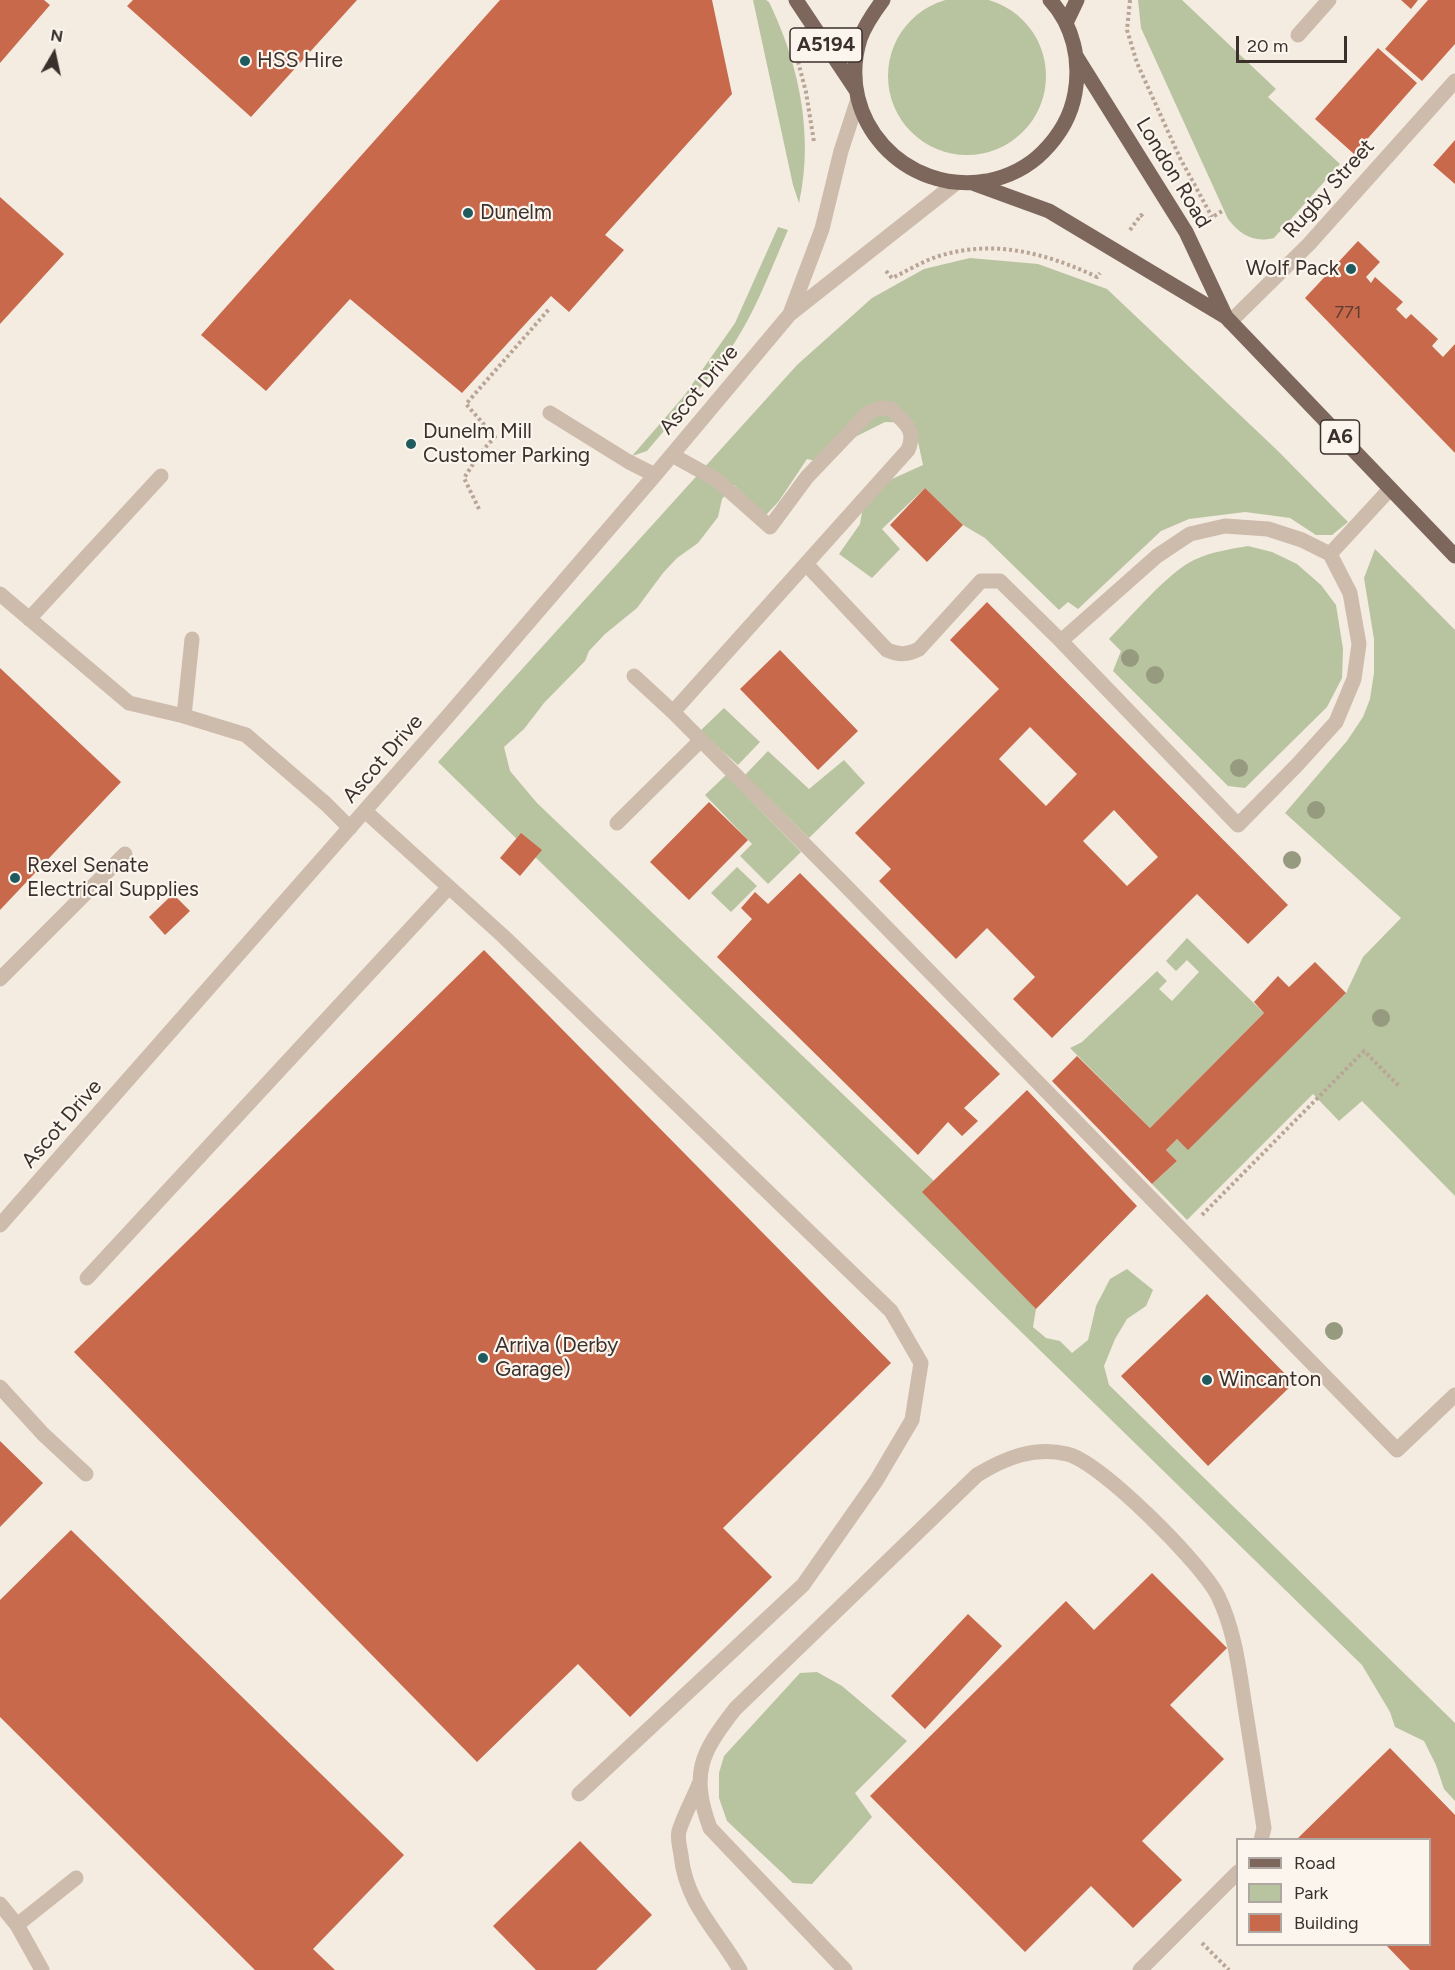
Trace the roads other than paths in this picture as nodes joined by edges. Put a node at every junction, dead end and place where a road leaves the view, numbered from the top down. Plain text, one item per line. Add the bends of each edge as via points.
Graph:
1 (796, 0) edge
2 (883, 0) edge
3 (1050, 0) edge
4 (1077, 0) edge
5 (1329, 0) edge
6 (1066, 23) junction
7 (1298, 35) dead end
8 (1076, 56) junction
9 (1455, 81) edge
10 (857, 94) junction
11 (956, 183) junction
12 (972, 183) junction
13 (790, 314) junction
14 (1228, 319) junction
15 (550, 414) dead end
16 (672, 455) junction
17 (655, 475) junction
18 (161, 476) dead end
19 (1390, 489) junction
20 (1330, 554) junction
21 (1455, 556) edge
22 (807, 565) junction
23 (0, 594) edge
24 (29, 619) junction
25 (192, 639) dead end
26 (1061, 641) junction
27 (634, 676) dead end
28 (673, 712) junction
29 (184, 716) junction
30 (700, 741) junction
31 (365, 811) junction
32 (617, 823) dead end
33 (350, 828) junction
34 (125, 854) dead end
35 (449, 887) junction
36 (0, 979) edge
37 (0, 1225) edge
38 (87, 1278) dead end
39 (0, 1388) edge
40 (1455, 1395) edge
41 (86, 1474) dead end
42 (699, 1784) junction
43 (579, 1794) dead end
44 (1261, 1838) edge
45 (1236, 1874) edge
46 (76, 1878) dead end
47 (0, 1904) edge
48 (17, 1925) junction
49 (42, 1970) edge
50 (740, 1970) edge
51 (845, 1970) edge
52 (1140, 1970) edge

1 - 10 main road, A5194
2 - 10 main road via 860,39
3 - 6 main road
4 - 6 main road
5 - 7 street
6 - 8 main road
8 - 12 main road via 1073,102 1052,142 1017,171
8 - 14 main road, London Road / A6 via 1186,232
9 - 14 street, Rugby Street via 1309,244
10 - 11 main road via 865,117 886,150 918,172
10 - 13 street, Ascot Drive via 822,229
11 - 12 main road
11 - 13 street, Ascot Drive
12 - 14 main road, London Road / A6 via 1049,211
13 - 16 street, Ascot Drive
14 - 19 main road, London Road / A6
15 - 17 street
16 - 17 street, Ascot Drive
16 - 22 street via 717,480 770,527 807,477 869,412 891,409 911,430 913,440 908,450
17 - 31 street, Ascot Drive
18 - 24 street
19 - 20 street
19 - 21 main road, London Road / A6
20 - 26 street via 1268,529 1225,526 1190,534 1157,556
20 - 26 street via 1350,593 1359,644 1354,679 1336,722 1238,825
22 - 26 street via 887,650 898,654 919,649 981,581 991,580 1000,581
22 - 28 street
23 - 24 street
24 - 29 street via 129,704
25 - 29 street
27 - 28 street
28 - 30 street
29 - 33 street via 246,735
30 - 32 street
30 - 40 street via 1397,1450
31 - 33 street, Ascot Drive
31 - 35 street
33 - 37 street, Ascot Drive
34 - 36 street
35 - 38 street
35 - 43 street via 891,1311 921,1362 912,1420 876,1481 803,1586
39 - 41 street
42 - 44 street via 702,1761 713,1737 735,1709 976,1475 1022,1453 1048,1451 1069,1455 1108,1479 1190,1557 1218,1596 1236,1647 1264,1828
42 - 50 street via 678,1833 682,1864 690,1894 702,1916
42 - 51 street via 710,1828
45 - 52 street
46 - 48 street
47 - 48 street
48 - 49 street

